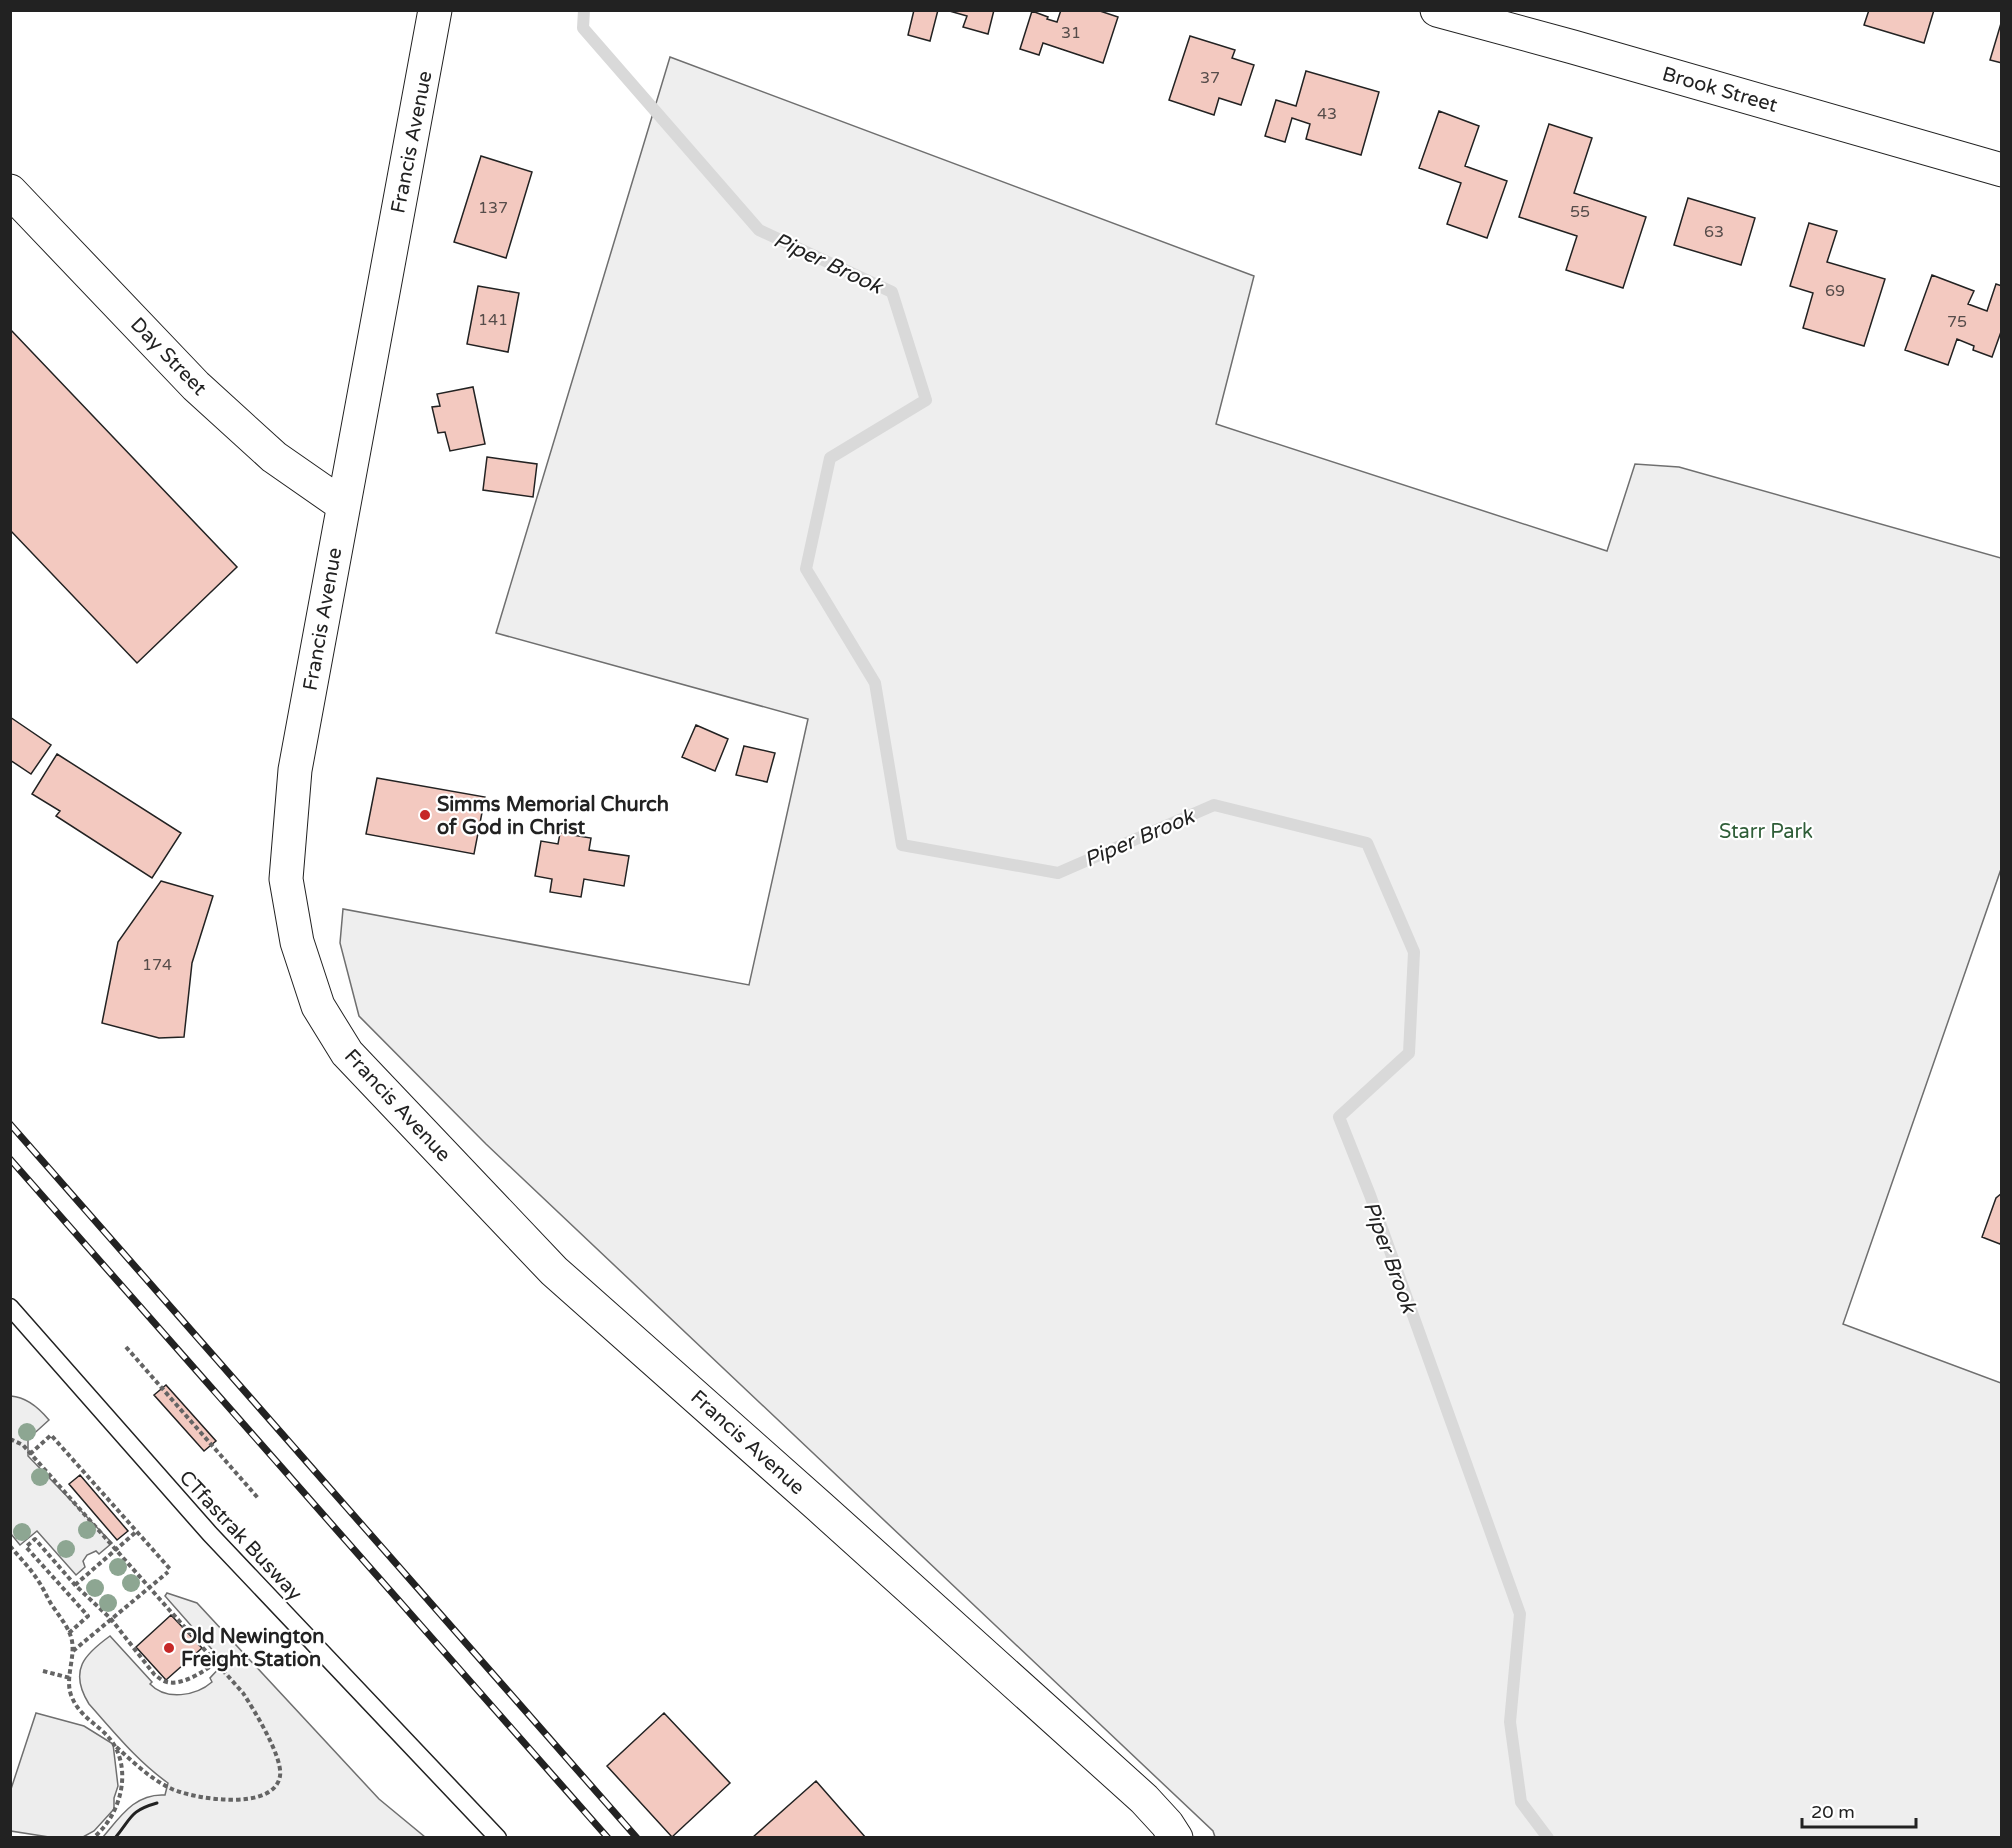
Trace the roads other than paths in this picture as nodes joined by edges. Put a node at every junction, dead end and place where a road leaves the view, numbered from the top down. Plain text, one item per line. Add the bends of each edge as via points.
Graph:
1 (435, 10) edge
2 (1437, 10) edge
3 (2001, 170) edge
4 (10, 191) edge
5 (343, 505) junction
6 (10, 1307) edge
7 (498, 1838) edge
8 (1176, 1838) edge

1 - 5 street, Francis Avenue
2 - 3 street, Brook Street
4 - 5 street, Day Street via 196,386 274,457
5 - 8 street, Francis Avenue via 295,770 286,879 297,942 318,1006 347,1053 554,1271 1144,1799
6 - 7 lane, CTfastrak Busway via 210,1534

